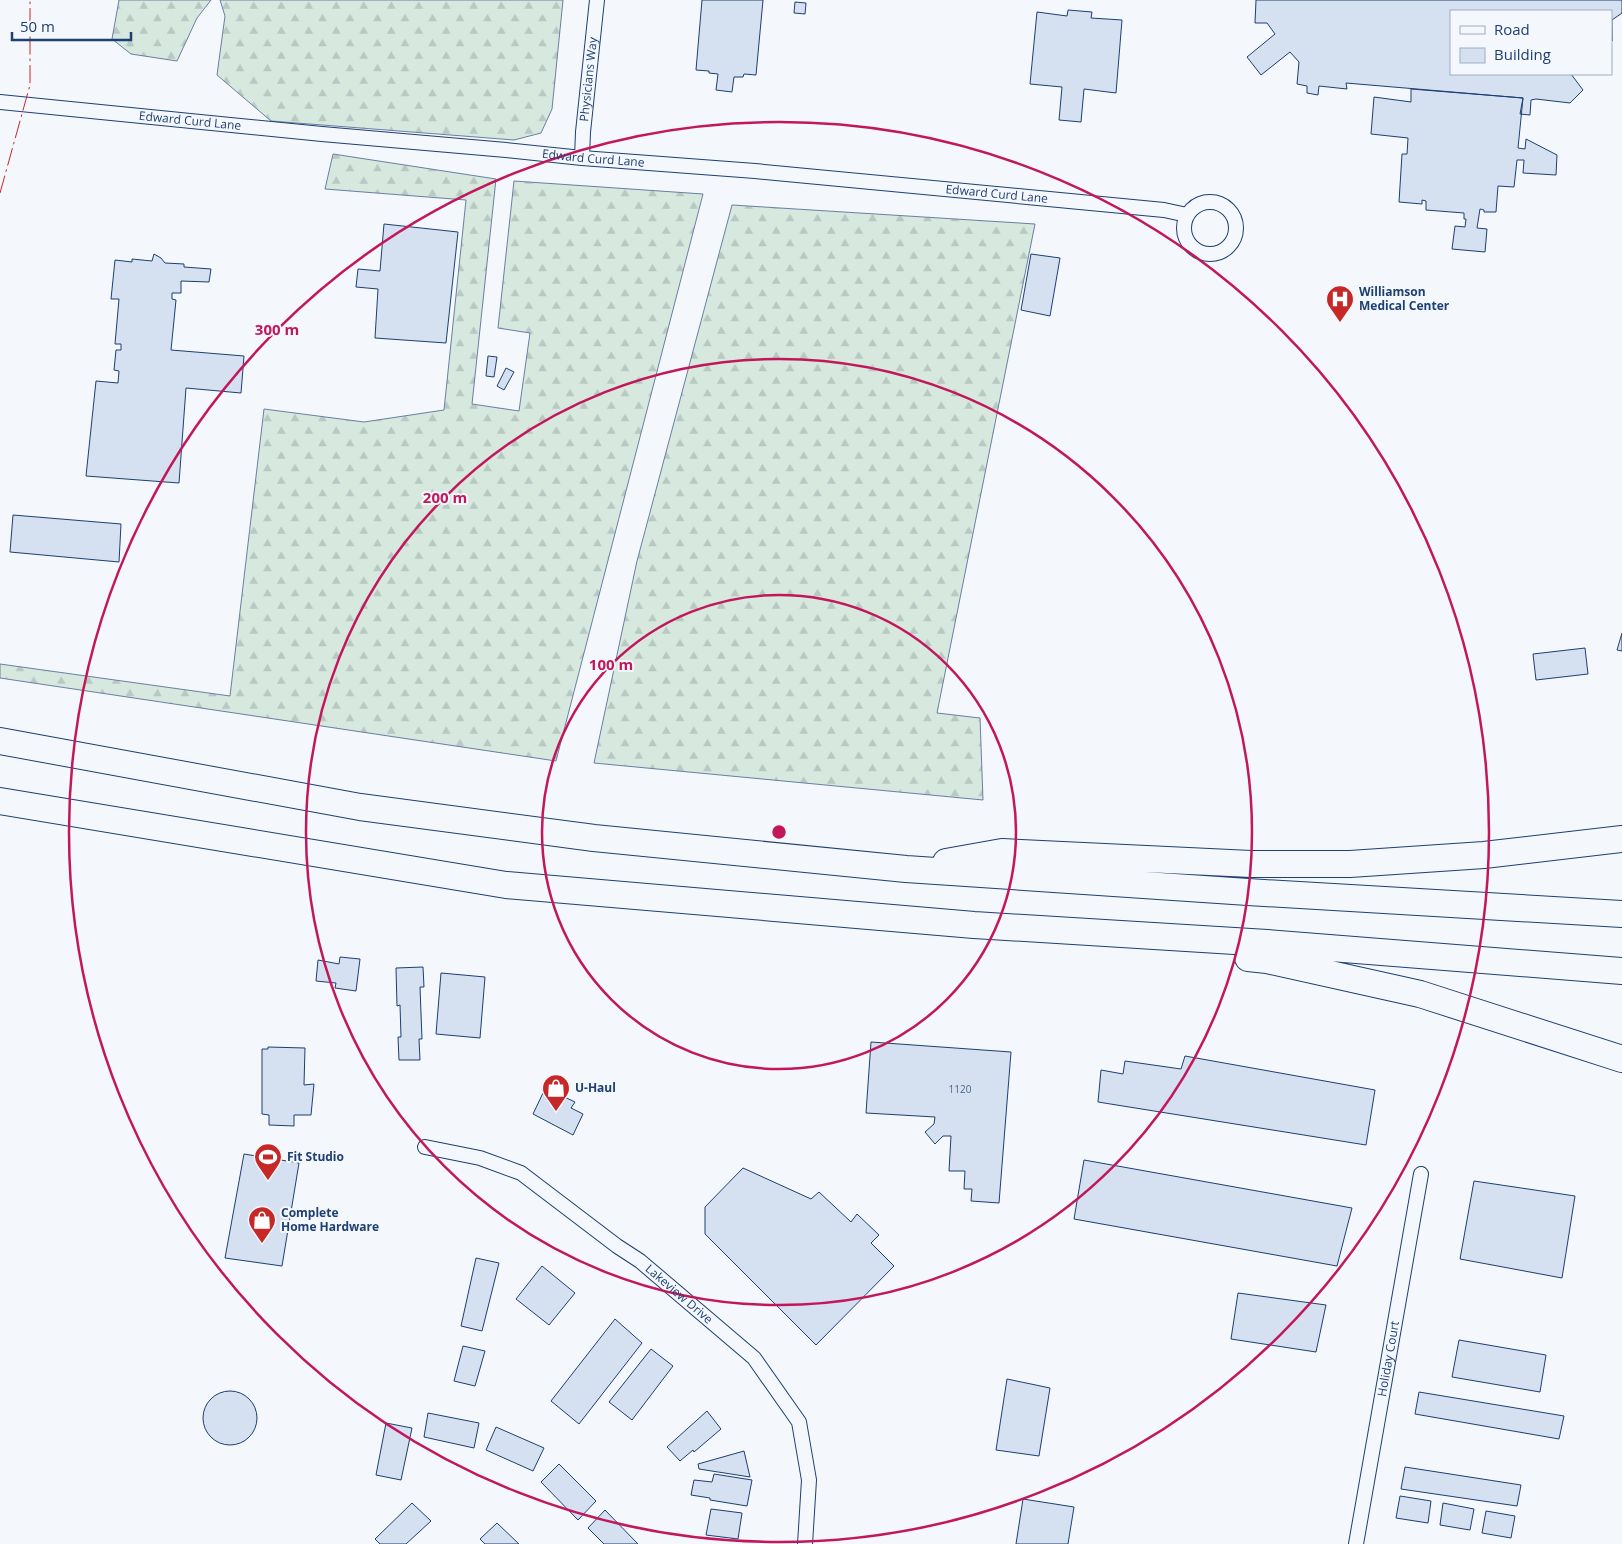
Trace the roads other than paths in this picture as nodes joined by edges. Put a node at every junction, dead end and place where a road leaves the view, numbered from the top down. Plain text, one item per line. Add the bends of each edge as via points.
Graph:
1 (597, 0) edge
2 (0, 102) edge
3 (582, 158) junction
4 (1187, 215) dead end
5 (0, 741) edge
6 (0, 801) edge
7 (1622, 838) edge
8 (906, 869) junction
9 (1622, 914) edge
10 (974, 925) junction
11 (1622, 971) edge
12 (1622, 1059) edge
13 (425, 1147) dead end
14 (1421, 1174) dead end
15 (804, 1544) edge
16 (1356, 1544) edge

1 - 3 street, Physicians Way
2 - 3 street, Edward Curd Lane
3 - 4 street, Edward Curd Lane via 755,171 1164,210
5 - 8 highway via 360,807 594,838
6 - 10 highway via 506,885
7 - 8 highway via 1484,854 1350,864 1251,864 1002,852
8 - 9 highway
10 - 11 highway via 1267,943
10 - 12 highway via 1147,951 1267,960 1420,994
13 - 15 street, Lakeview Drive via 480,1158 524,1174 640,1262 754,1358 798,1422 809,1480
14 - 16 street, Holiday Court

